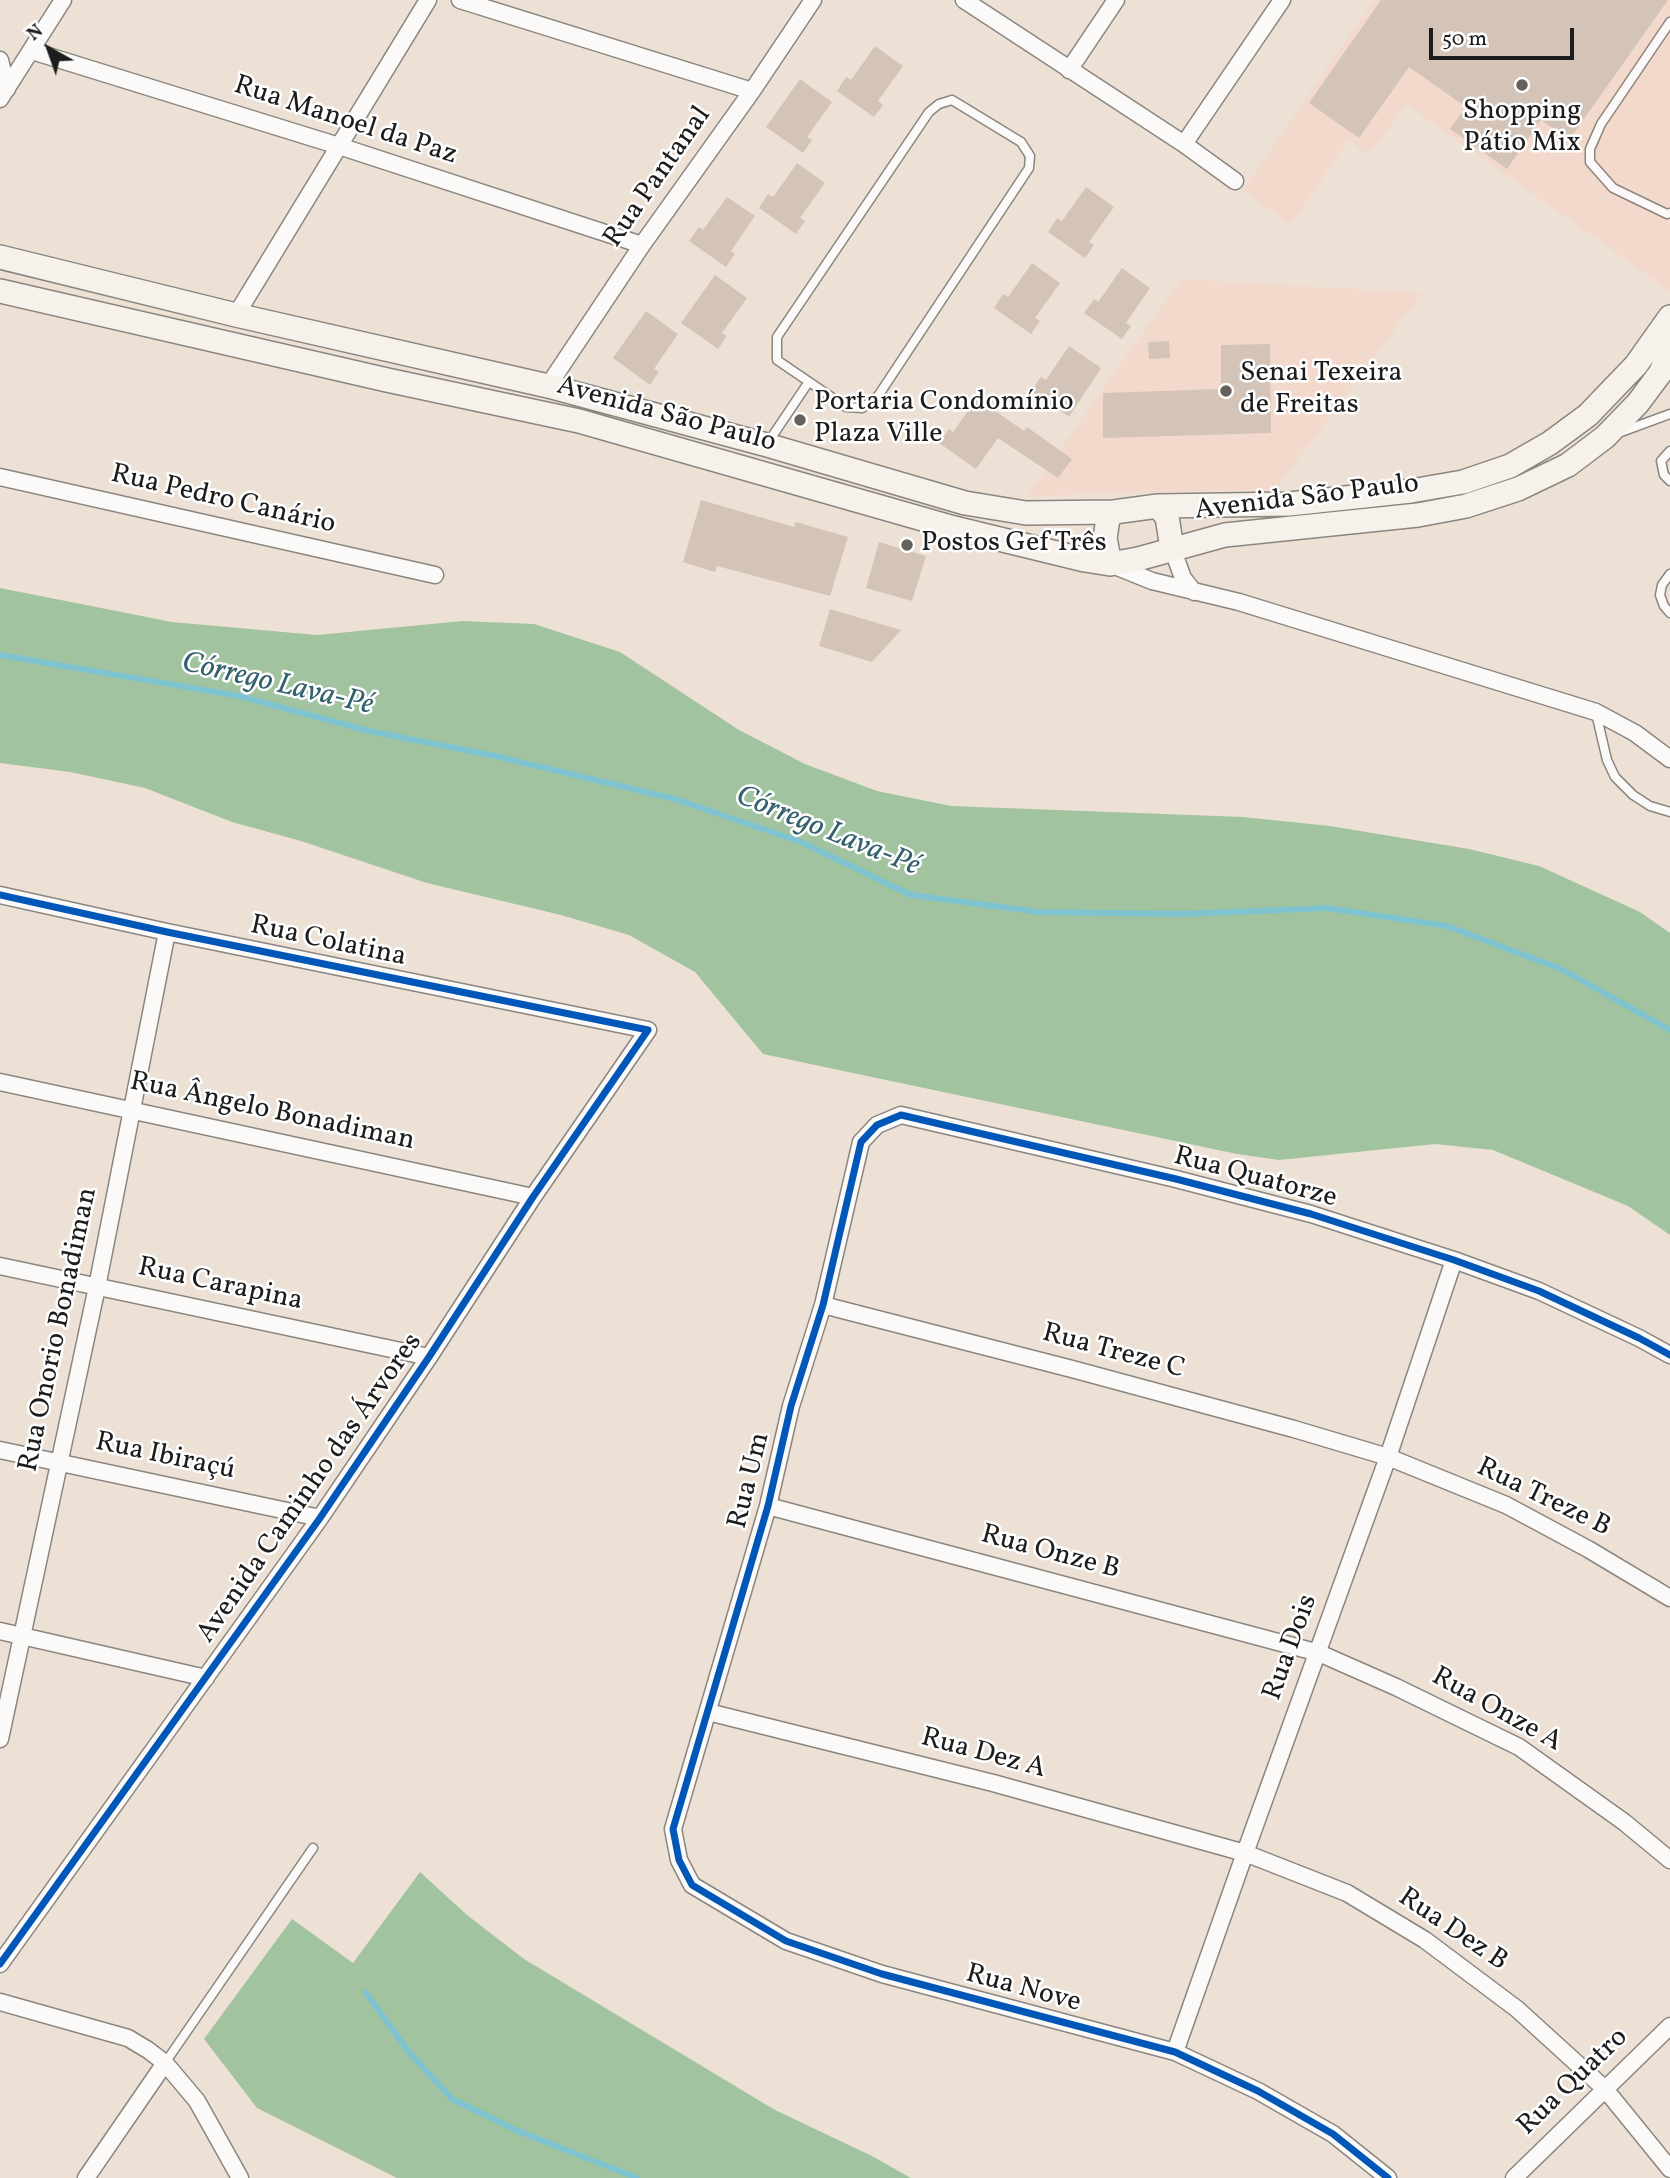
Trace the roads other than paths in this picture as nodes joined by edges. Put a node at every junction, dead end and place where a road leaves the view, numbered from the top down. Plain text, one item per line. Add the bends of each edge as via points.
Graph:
1 (62, 0) edge
2 (428, 0) edge
3 (460, 0) edge
4 (813, 0) edge
5 (964, 0) edge
6 (1116, 0) edge
7 (1282, 0) edge
8 (1670, 22) edge
9 (32, 51) junction
10 (0, 60) edge
11 (1069, 70) junction
12 (752, 91) junction
13 (3, 94) edge
14 (1184, 144) junction
15 (339, 146) junction
16 (1235, 181) dead end
17 (1670, 213) edge
18 (642, 245) junction
19 (0, 257) edge
20 (0, 291) edge
21 (236, 315) junction
22 (1670, 317) edge
23 (1670, 348) edge
24 (808, 383) junction
25 (548, 386) junction
26 (1670, 414) edge
27 (1605, 437) junction
28 (767, 445) junction
29 (1670, 452) edge
30 (0, 477) edge
31 (1670, 481) edge
32 (1158, 506) junction
33 (1114, 512) junction
34 (1172, 548) junction
35 (1110, 564) junction
36 (1670, 574) edge
37 (435, 575) dead end
38 (1194, 592) junction
39 (1670, 613) edge
40 (1596, 712) junction
41 (1670, 759) edge
42 (1670, 811) edge
43 (0, 895) edge
44 (167, 932) junction
45 (648, 1030) joint
46 (0, 1082) edge
47 (133, 1110) junction
48 (861, 1142) joint
49 (533, 1197) junction
50 (1454, 1260) junction
51 (0, 1266) edge
52 (97, 1287) junction
53 (823, 1306) junction
54 (1670, 1355) edge
55 (429, 1357) junction
56 (0, 1450) edge
57 (1388, 1457) junction
58 (60, 1463) junction
59 (768, 1506) junction
60 (320, 1518) junction
61 (1670, 1598) edge
62 (0, 1631) edge
63 (21, 1636) junction
64 (1319, 1653) junction
65 (206, 1678) junction
66 (708, 1712) junction
67 (0, 1739) edge
68 (673, 1829) joint
69 (313, 1848) dead end
70 (1245, 1853) junction
71 (1670, 1860) edge
72 (0, 1965) edge
73 (0, 2001) edge
74 (1670, 2026) edge
75 (1175, 2052) junction
76 (165, 2063) junction
77 (1605, 2089) junction
78 (1670, 2169) edge
79 (86, 2178) edge
80 (240, 2178) edge
81 (1388, 2178) edge
82 (1514, 2178) edge

1 - 9 street
2 - 15 street
3 - 12 street
4 - 12 street, Rua Pantanal
5 - 11 street
6 - 11 street
7 - 14 street
8 - 17 lane via 1601,124 1590,149 1590,162 1613,188
9 - 13 street
9 - 15 street, Rua Manoel da Paz
10 - 13 street
11 - 14 street
12 - 18 street, Rua Pantanal
14 - 16 street
15 - 18 street, Rua Manoel da Paz
15 - 21 street
18 - 25 street, Rua Pantanal
19 - 21 street, Avenida São Paulo
20 - 35 street, Avenida São Paulo via 579,421 954,528
21 - 25 street, Avenida São Paulo
22 - 32 street, Avenida São Paulo via 1636,365 1588,415 1510,466 1463,482 1411,491 1289,504
23 - 27 street, Avenida São Paulo via 1661,372 1638,404
24 - 24 lane via 846,407 862,408 878,396 1029,168 1030,156 1021,142 952,100 929,112 777,337 777,360
24 - 28 lane
25 - 28 street, Avenida São Paulo
26 - 27 lane
27 - 34 street, Avenida São Paulo via 1568,466 1466,506 1225,535
28 - 33 street, Avenida São Paulo via 964,503 1026,513
29 - 31 lane via 1661,461
30 - 37 street, Rua Pedro Canário
32 - 33 street, Avenida São Paulo
32 - 34 street via 1167,517
33 - 35 street via 1105,538
34 - 35 street, Avenida São Paulo
34 - 38 street via 1183,578
35 - 38 street
36 - 39 lane via 1660,595
38 - 40 street
40 - 41 street
40 - 42 lane via 1615,777 1650,806
43 - 44 street, Rua Colatina
44 - 45 street, Rua Colatina
44 - 47 street, Rua Onorio Bonadiman
45 - 49 street, Avenida Caminho das Árvores
46 - 47 street, Rua Ângelo Bonadiman
47 - 49 street, Rua Ângelo Bonadiman
47 - 52 street, Rua Onorio Bonadiman
48 - 50 street, Rua Quatorze via 877,1125 901,1115 1311,1214
48 - 53 street, Rua Um
49 - 55 street, Avenida Caminho das Árvores
50 - 54 street, Rua Quatorze via 1539,1291
50 - 57 street, Rua Dois
51 - 52 street, Rua Carapina
52 - 55 street, Rua Carapina
52 - 58 street, Rua Onorio Bonadiman
53 - 57 street, Rua Treze C via 1111,1379
53 - 59 street, Rua Um via 791,1406
55 - 60 street, Avenida Caminho das Árvores
56 - 58 street, Rua Ibiraçú
57 - 61 street, Rua Treze B via 1506,1505
57 - 64 street, Rua Dois
58 - 60 street, Rua Ibiraçú
58 - 63 street, Rua Onorio Bonadiman
59 - 64 street, Rua Onze B
59 - 66 street, Rua Um
60 - 65 street, Avenida Caminho das Árvores
62 - 63 street
63 - 65 street
63 - 67 street, Rua Onorio Bonadiman
64 - 70 street, Rua Dois
64 - 71 street, Rua Onze A via 1519,1747
65 - 72 street, Avenida Caminho das Árvores
66 - 68 street, Rua Um
66 - 70 street, Rua Dez A via 993,1783
68 - 75 street, Rua Nove via 679,1860 692,1885 786,1941 882,1974
69 - 76 lane
70 - 75 street, Rua Dois
70 - 77 street, Rua Dez B via 1347,1893 1425,1940 1517,2009
73 - 76 street via 128,2038
74 - 77 street, Rua Quatro
75 - 81 street, Rua Nove via 1258,2091 1333,2134
76 - 79 street
76 - 80 street via 197,2101
77 - 78 street, Rua Dez B
77 - 82 street, Rua Quatro

